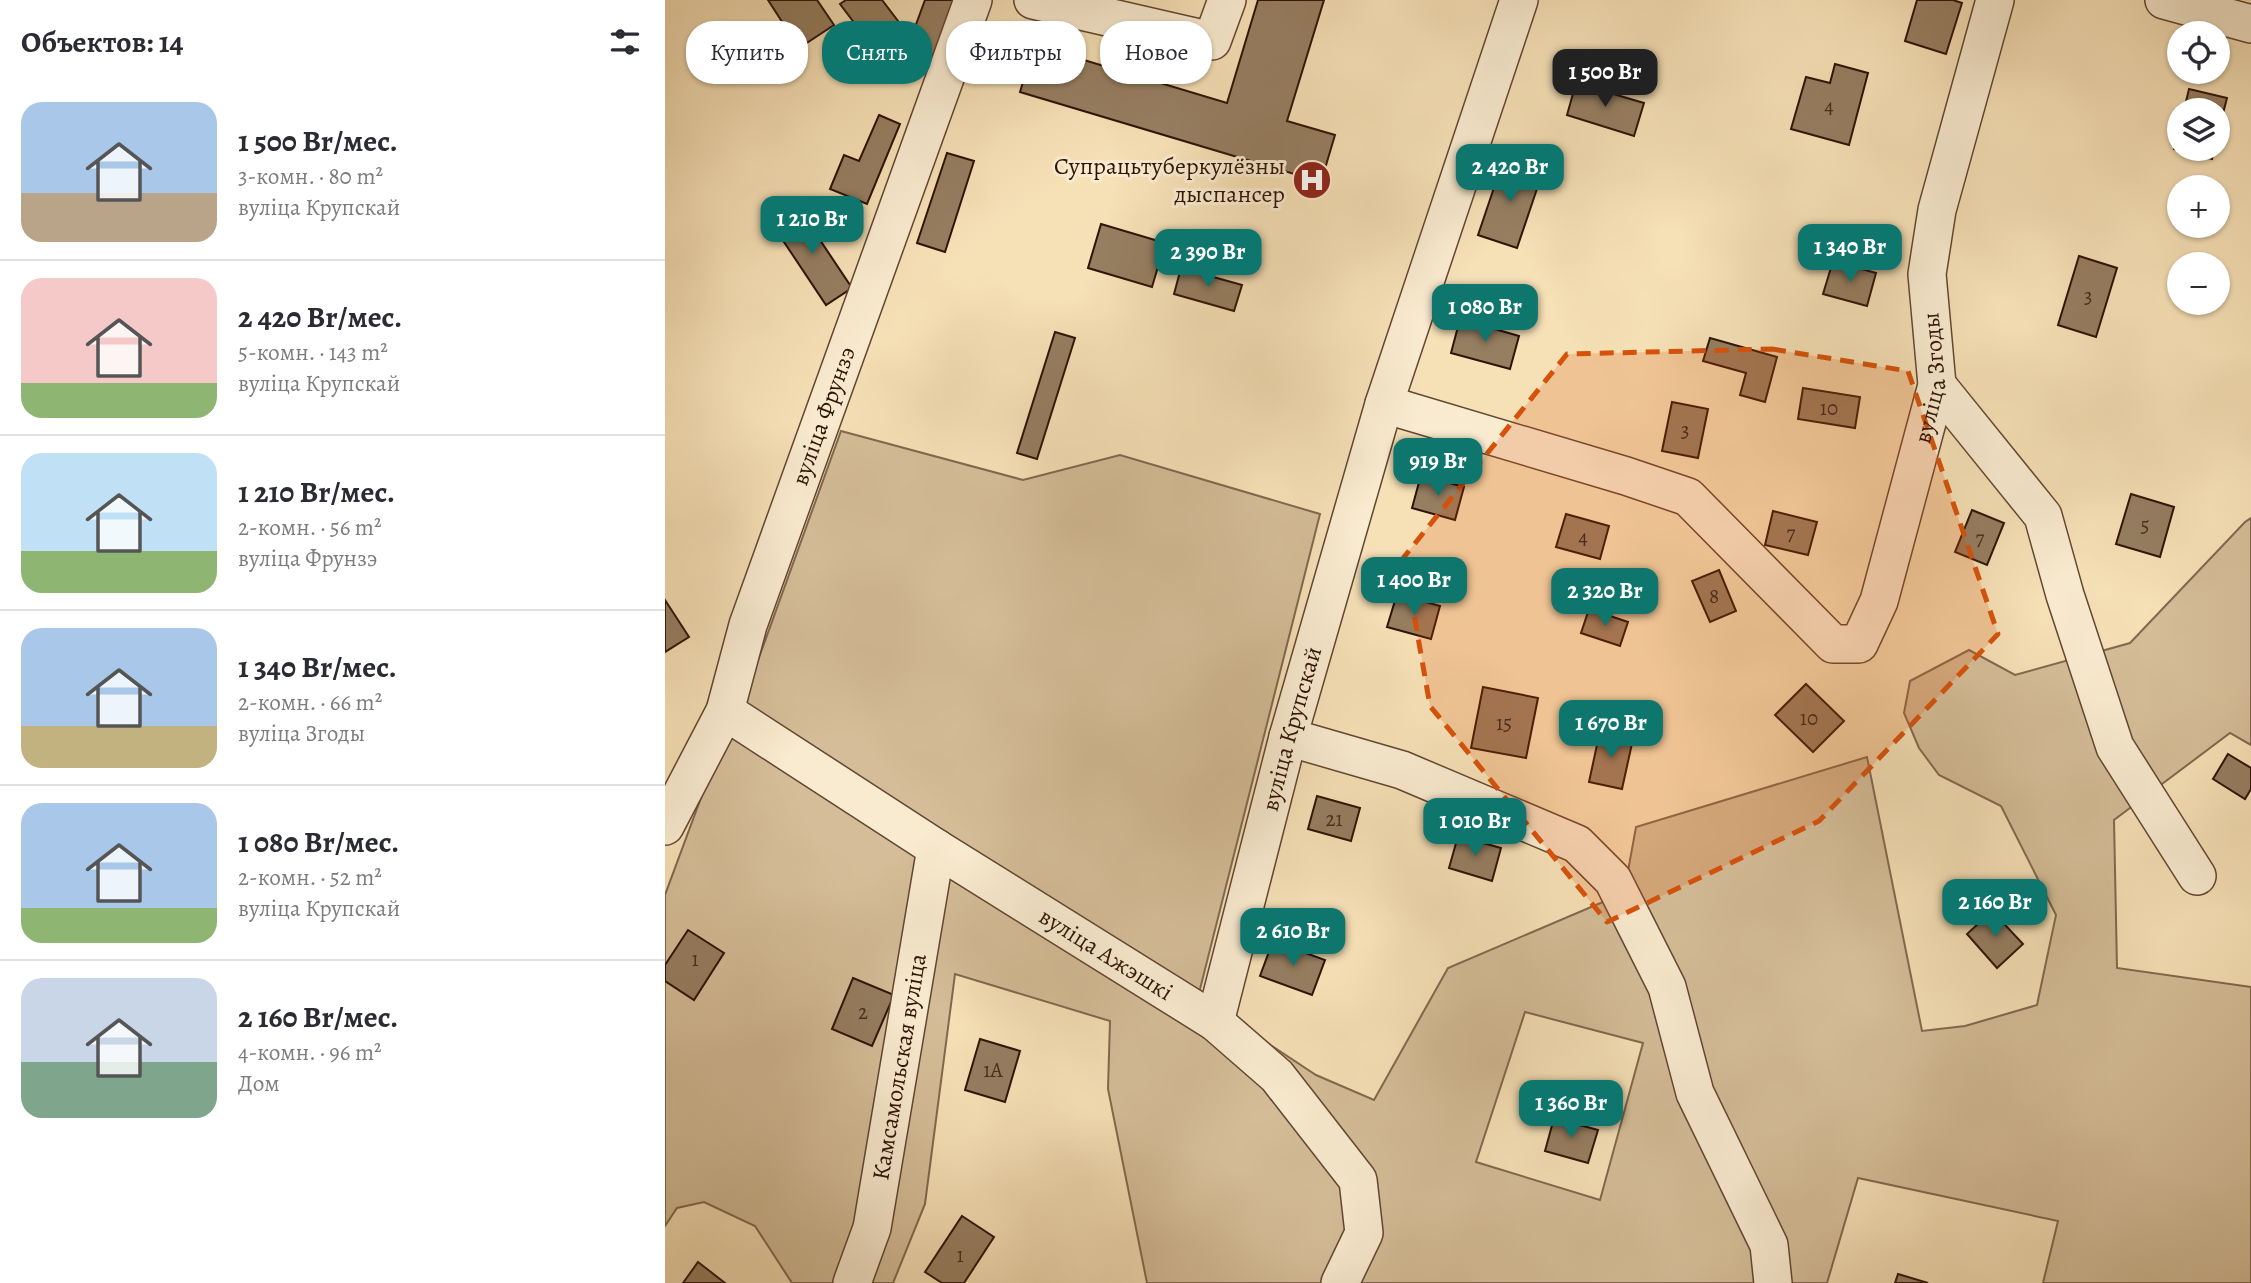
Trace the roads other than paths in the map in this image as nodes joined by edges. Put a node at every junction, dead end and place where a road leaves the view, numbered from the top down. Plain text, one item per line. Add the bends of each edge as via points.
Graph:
1 (973, 0) edge
2 (1033, 0) edge
3 (1227, 0) edge
4 (1519, 0) edge
5 (1994, 0) edge
6 (2164, 0) edge
7 (2251, 24) edge
8 (1937, 385) junction
9 (1384, 404) junction
10 (725, 711) junction
11 (1288, 737) junction
12 (665, 825) edge
13 (936, 848) junction
14 (2197, 876) dead end
15 (1215, 1022) junction
16 (852, 1283) edge
17 (1339, 1283) edge
18 (1773, 1283) edge

1 - 10 street, вуліца Фрунзэ via 748,625
2 - 3 street via 1212,41
4 - 9 street, вуліца Крупскай
5 - 8 street, вуліца Згоды via 1937,210 1927,274
6 - 7 street
8 - 9 street, вуліца Згоды via 1879,601 1859,644 1833,644 1688,497
8 - 14 street via 2043,516 2115,747
9 - 11 street, вуліца Крупскай
10 - 12 street, вуліца Фрунзэ
10 - 13 street, вуліца Ажэшкі
11 - 15 street, вуліца Крупскай
11 - 18 street via 1402,770 1577,844 1613,880 1667,987 1695,1093 1769,1245
13 - 15 street, вуліца Ажэшкі
13 - 16 street, Камсамольская вуліца via 872,1228
15 - 17 street, вуліца Ажэшкі via 1277,1076 1358,1180 1364,1233

